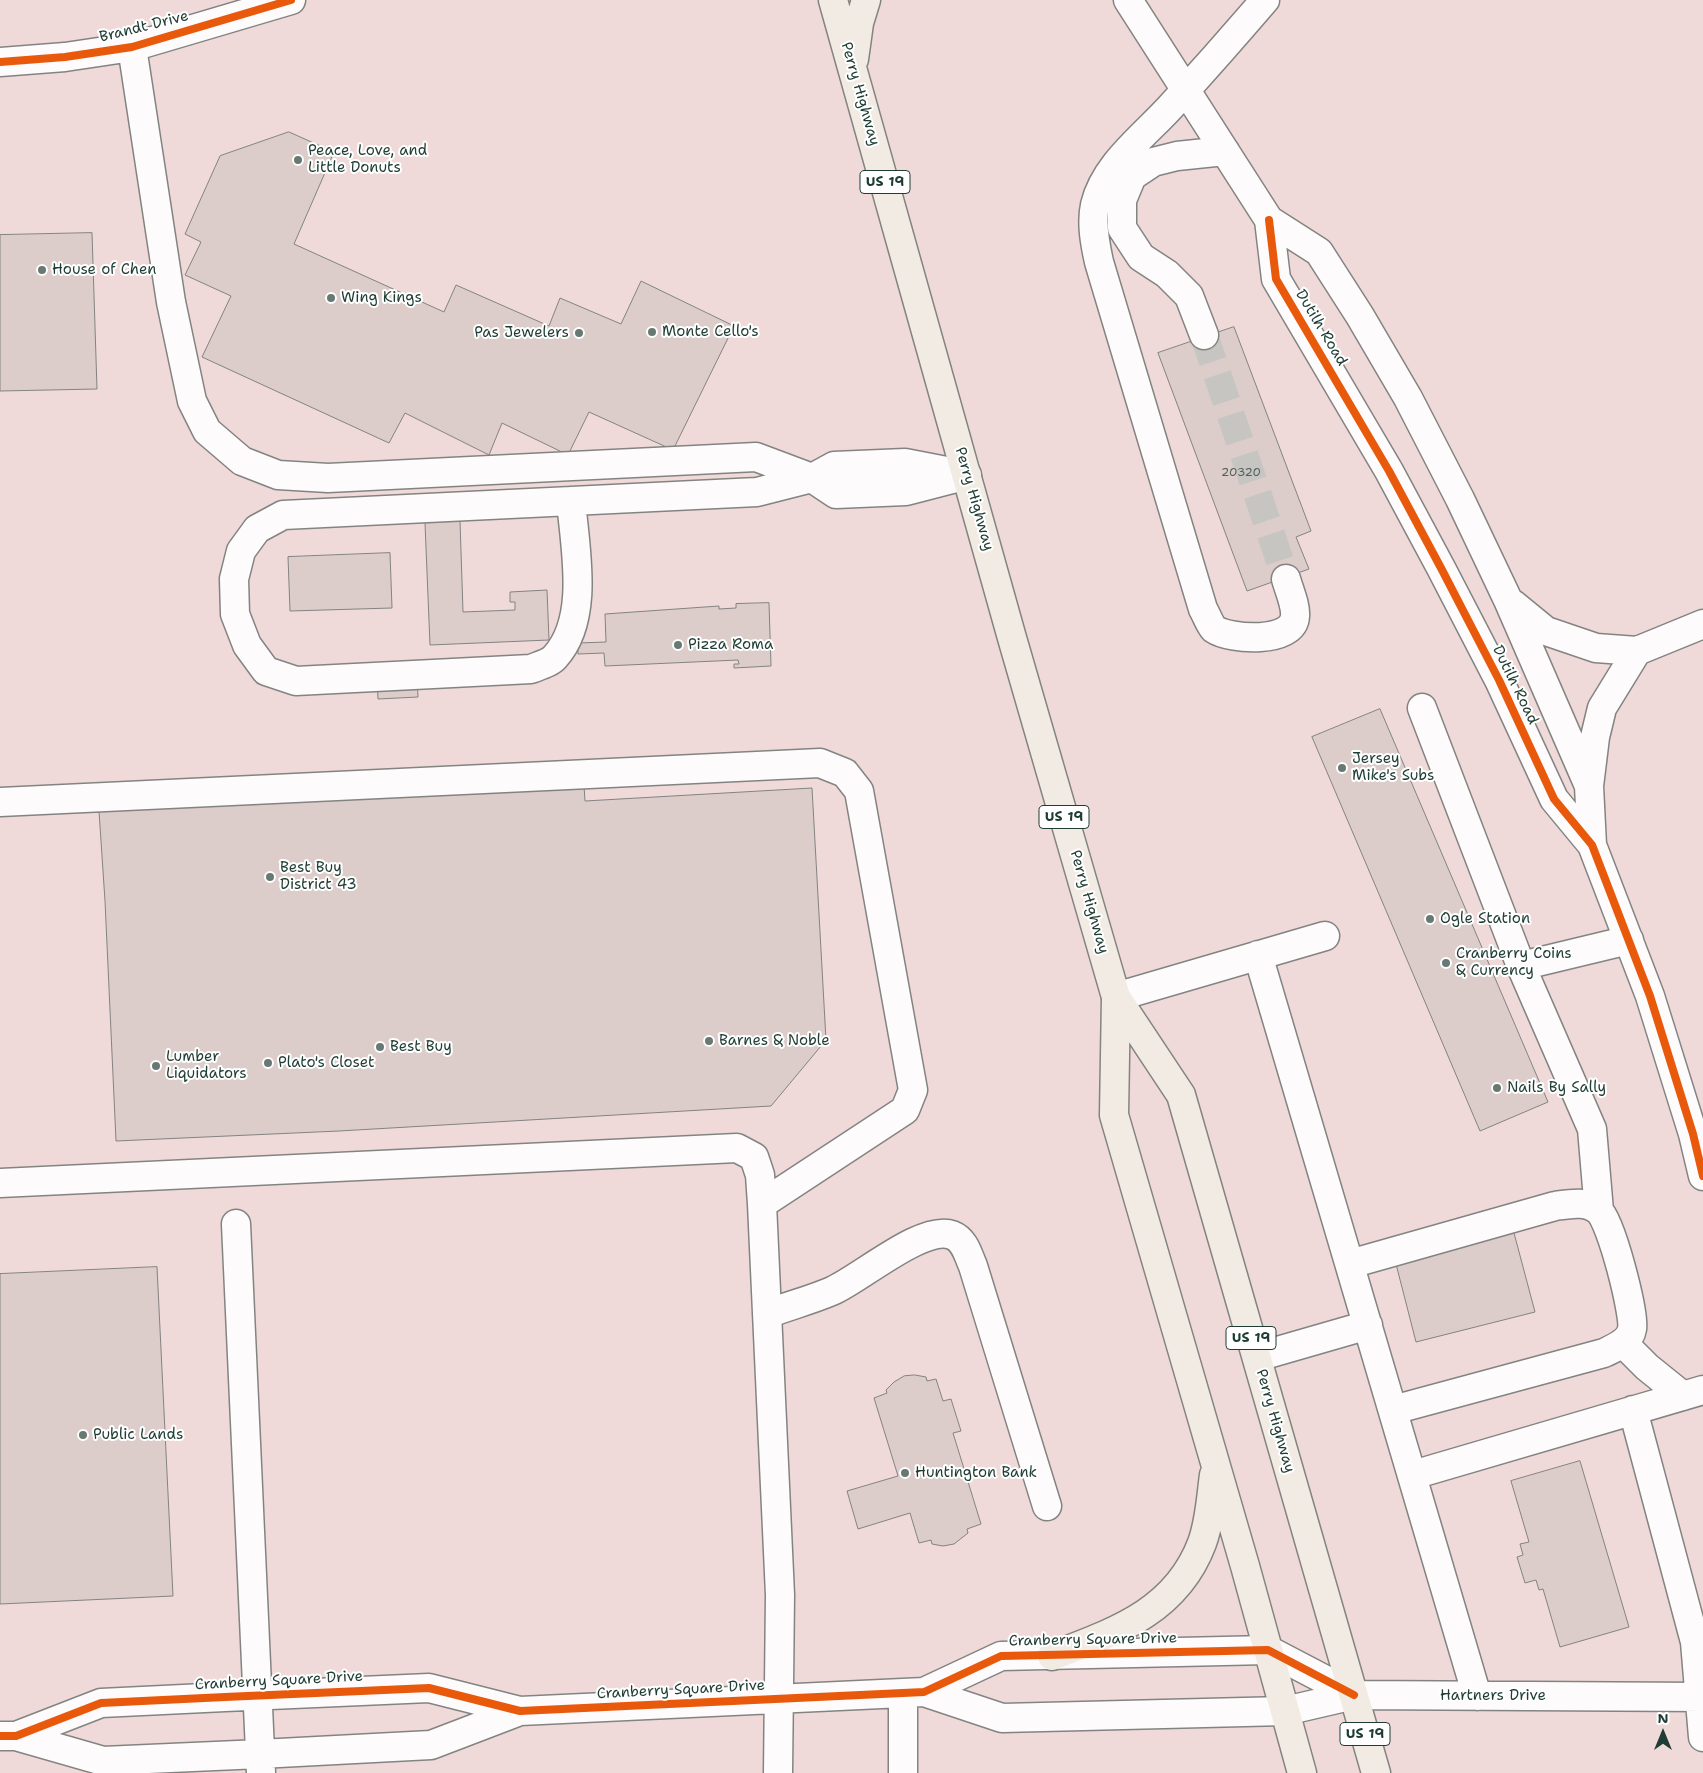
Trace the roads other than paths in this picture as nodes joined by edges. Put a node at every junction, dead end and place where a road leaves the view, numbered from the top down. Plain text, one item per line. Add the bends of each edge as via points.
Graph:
1 (291, 0) edge
2 (833, 0) edge
3 (866, 0) edge
4 (1128, 0) edge
5 (1265, 0) edge
6 (132, 47) junction
7 (0, 62) edge
8 (853, 68) junction
9 (1186, 91) junction
10 (1225, 151) junction
11 (1269, 220) junction
12 (1204, 334) tunnel mouth
13 (967, 475) junction
14 (812, 478) junction
15 (571, 501) junction
16 (1286, 579) tunnel mouth
17 (1508, 600) junction
18 (1703, 624) edge
19 (1637, 651) junction
20 (1422, 708) dead end
21 (1589, 786) junction
22 (0, 802) edge
23 (1592, 846) junction
24 (1325, 936) dead end
25 (1630, 940) junction
26 (1258, 955) junction
27 (1521, 966) junction
28 (1116, 996) junction
29 (1703, 1176) edge
30 (0, 1183) edge
31 (762, 1204) junction
32 (1599, 1211) junction
33 (236, 1224) dead end
34 (1350, 1264) junction
35 (767, 1314) junction
36 (1368, 1325) junction
37 (1624, 1343) junction
38 (1257, 1357) junction
39 (1693, 1393) edge
40 (1393, 1410) junction
41 (1633, 1410) junction
42 (1215, 1463) junction
43 (1413, 1475) junction
44 (1047, 1506) dead end
45 (1268, 1650) junction
46 (1052, 1656) junction
47 (914, 1692) junction
48 (1354, 1695) junction
49 (258, 1696) junction
50 (1478, 1696) junction
51 (1702, 1697) edge
52 (779, 1699) junction
53 (520, 1711) junction
54 (1285, 1711) junction
55 (8, 1736) edge
56 (1703, 1737) edge
57 (260, 1763) edge
58 (778, 1773) edge
59 (903, 1773) edge
60 (1302, 1773) edge
61 (1376, 1773) edge

1 - 6 street, Brandt Drive
2 - 8 main road, Perry Highway / US 19
3 - 8 main road via 859,23
4 - 9 street, Dutilh Road
5 - 9 street
6 - 7 street, Brandt Drive
6 - 14 street via 171,302 192,401 207,431 242,461 278,475 328,478 756,456
8 - 13 main road, Perry Highway / US 19
9 - 10 street, Dutilh Road
9 - 16 street via 1106,178 1095,205 1094,234 1109,296 1203,609 1214,628 1234,636 1283,634 1292,626 1296,616
10 - 11 street, Dutilh Road
10 - 12 street via 1153,162 1132,176 1122,200 1122,228 1141,257 1167,274 1189,296
11 - 17 street, Dutilh Road via 1319,252 1360,316 1408,398
11 - 23 street, Dutilh Road via 1276,279 1442,568 1554,799
13 - 14 street via 905,463 834,466
13 - 28 main road, Perry Highway / US 19
14 - 15 street via 758,492
15 - 15 street via 578,602 567,638 554,659 531,669 296,681 266,671 247,645 235,614 234,579 241,551 257,529 283,515
17 - 19 street via 1546,631 1596,648
17 - 21 street, Dutilh Road
18 - 19 street
19 - 21 street via 1602,708
20 - 27 street
21 - 23 street, Dutilh Road
22 - 31 street via 820,763 845,773 859,791 913,1090 905,1110
23 - 25 street, Dutilh Road
24 - 26 street
25 - 27 street
25 - 29 street, Dutilh Road via 1674,1068
26 - 28 street
26 - 34 street
27 - 32 street via 1592,1129
28 - 38 main road, Perry Highway / US 19 via 1181,1096
28 - 42 main road, Perry Highway / US 19 via 1114,1115
30 - 31 street via 737,1148 754,1157 760,1175
31 - 35 street
32 - 34 street via 1580,1202 1555,1206
32 - 37 street via 1610,1232 1631,1308 1632,1330
33 - 49 street
34 - 36 street
35 - 44 street via 833,1291 915,1240 935,1234 951,1234 962,1242 973,1266
35 - 52 street via 780,1596
36 - 38 street
36 - 40 street
37 - 39 street via 1647,1367
37 - 40 street via 1604,1353
38 - 48 main road, Perry Highway / US 19
39 - 41 street
40 - 43 street
41 - 43 street
41 - 51 street via 1696,1642
42 - 45 main road, Perry Highway / US 19
42 - 46 main road via 1203,1541 1182,1580 1155,1608 1136,1621
43 - 50 street
45 - 46 street, Cranberry Square Drive
45 - 48 street, Cranberry Square Drive
45 - 54 main road, Perry Highway / US 19
46 - 47 street, Cranberry Square Drive via 1001,1656
47 - 52 street, Cranberry Square Drive
47 - 54 street, Cranberry Square Drive via 1002,1718
47 - 59 street
48 - 50 street, Hartners Drive
48 - 54 street, Hartners Drive
48 - 61 main road, Perry Highway / US 19
49 - 53 street, Cranberry Square Drive via 429,1688
49 - 55 street, Cranberry Square Drive via 101,1703
49 - 57 street
50 - 51 street, Hartners Drive
51 - 56 street
52 - 53 street, Cranberry Square Drive
52 - 58 street
53 - 57 street, Cranberry Square Drive via 431,1745
54 - 60 main road, Perry Highway / US 19
55 - 57 street, Cranberry Square Drive via 104,1761

